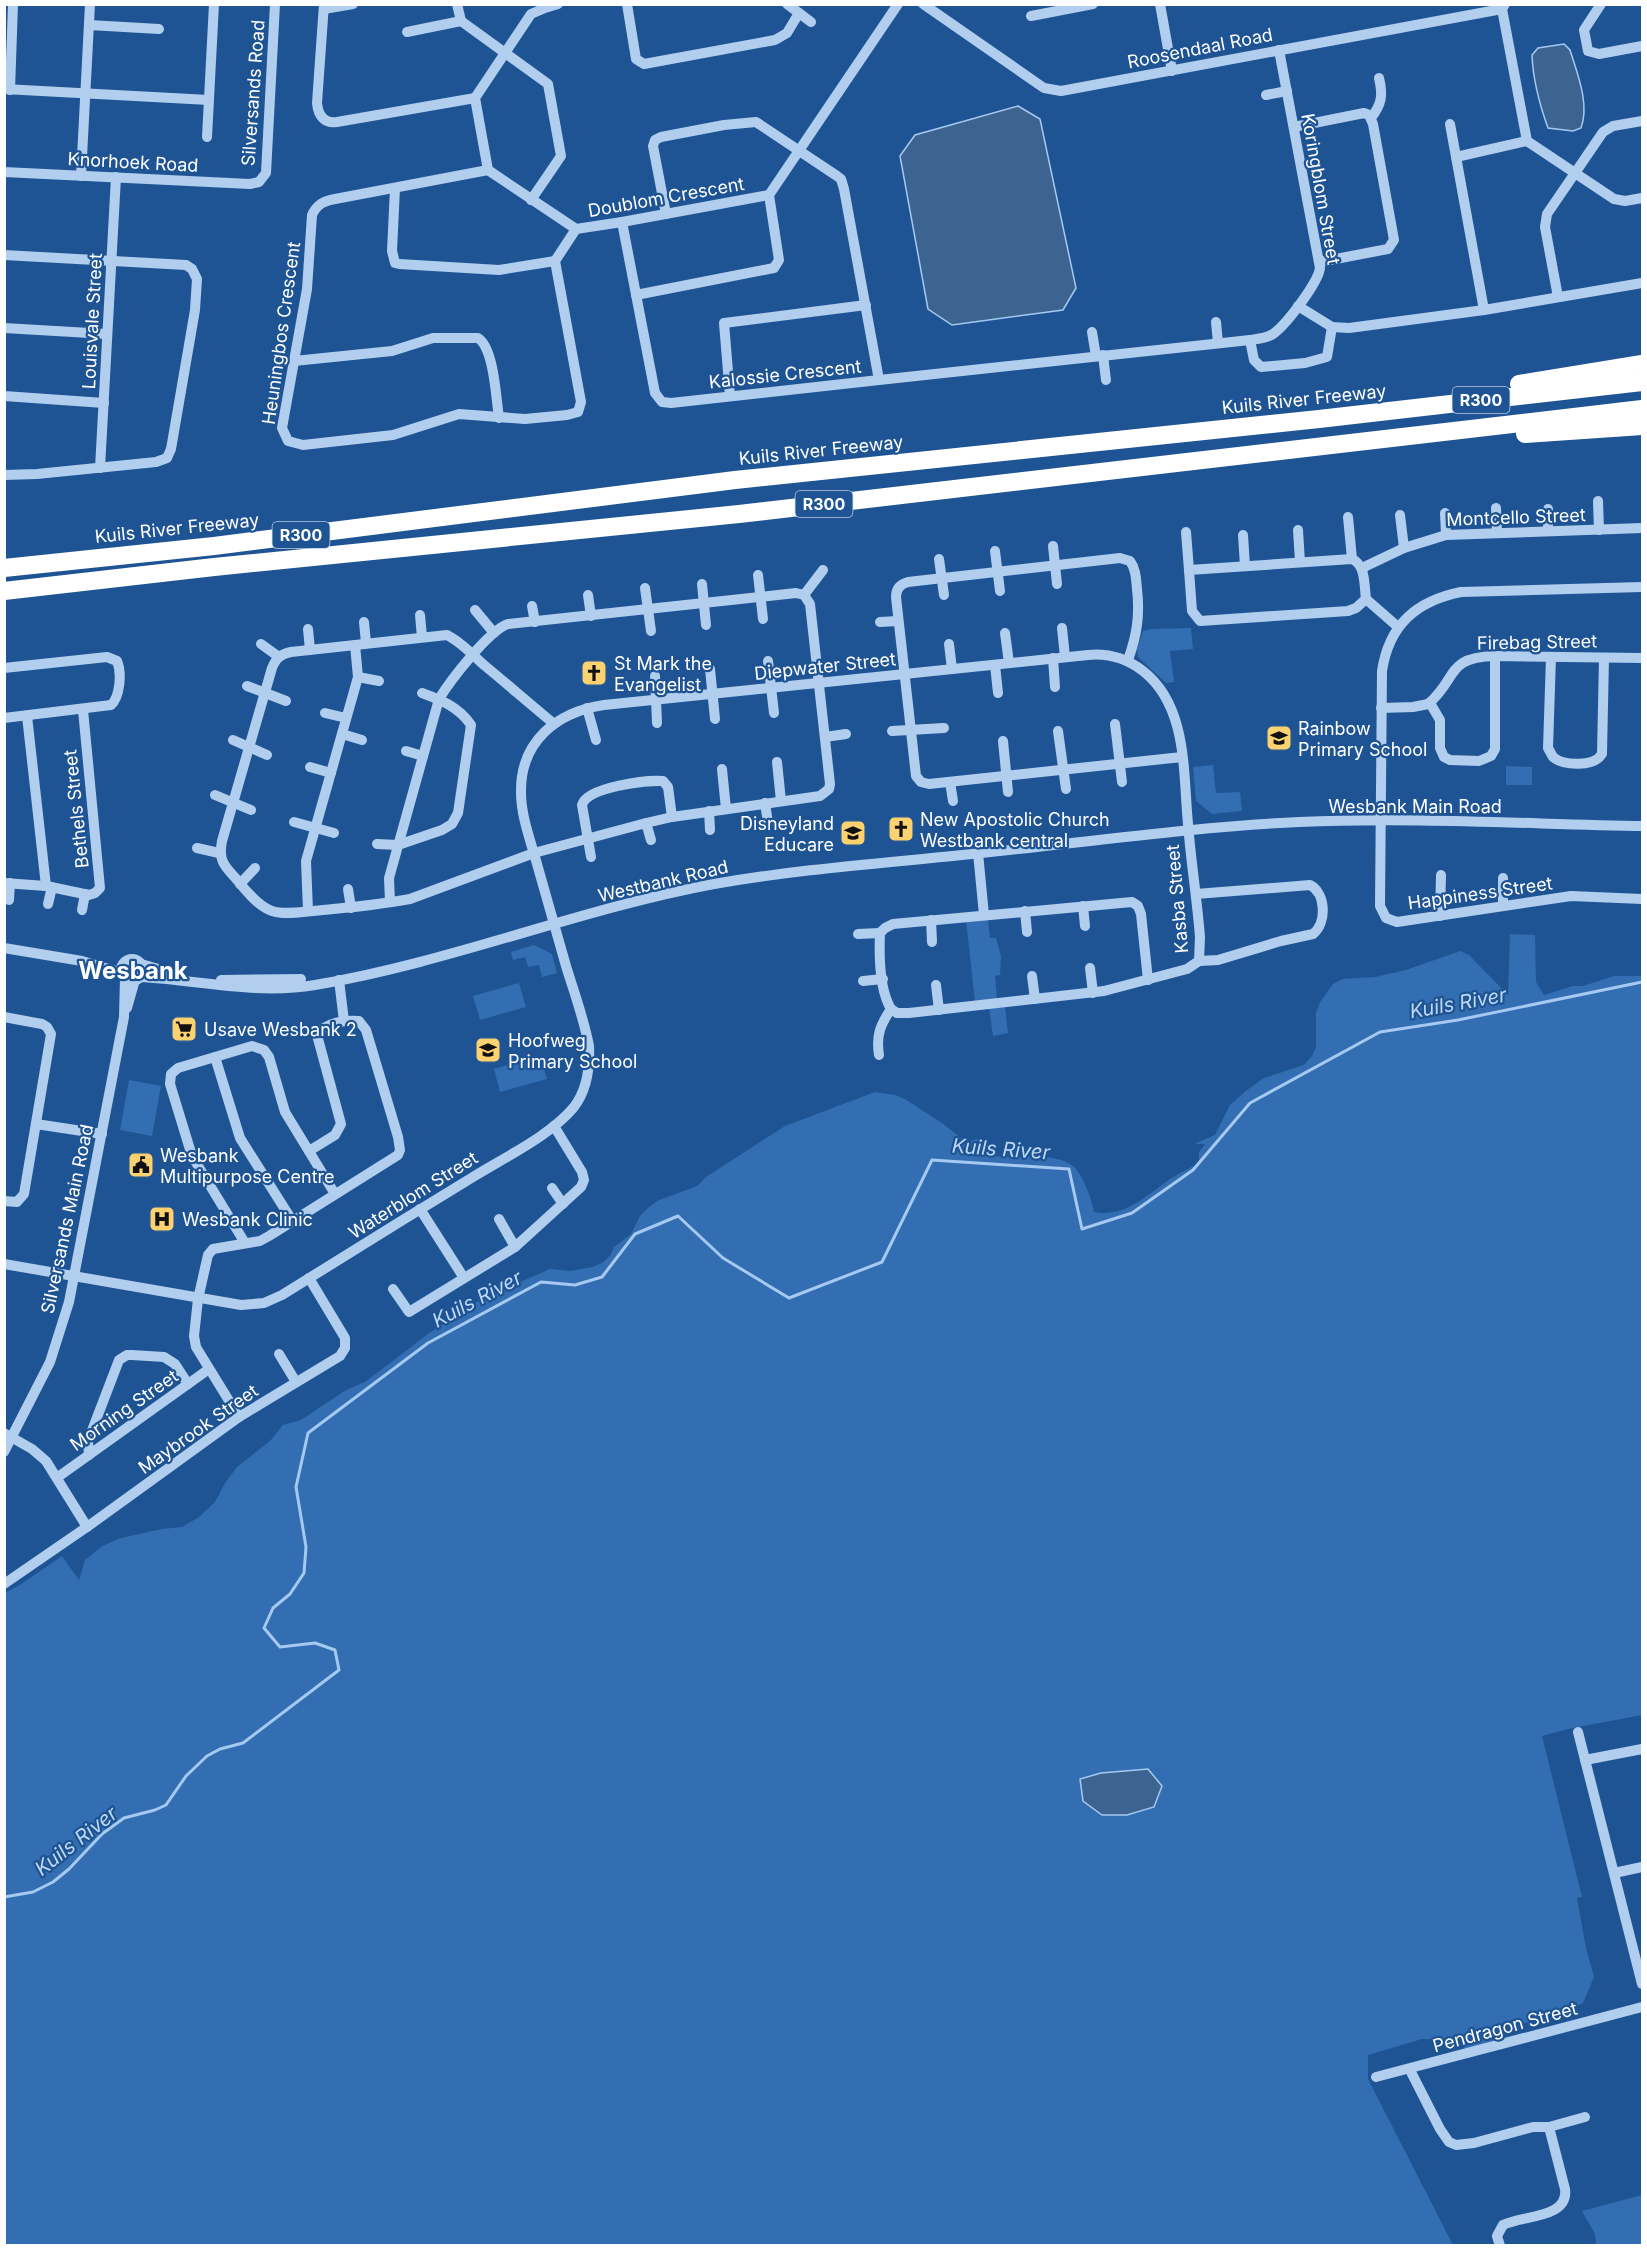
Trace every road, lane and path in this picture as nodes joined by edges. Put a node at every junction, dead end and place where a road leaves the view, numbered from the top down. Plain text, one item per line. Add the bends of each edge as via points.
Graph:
1 (13, 4) edge
2 (90, 4) edge
3 (214, 4) edge
4 (276, 4) edge
5 (353, 4) edge
6 (457, 4) edge
7 (558, 4) edge
8 (627, 4) edge
9 (787, 4) edge
10 (898, 4) edge
11 (923, 4) edge
12 (1093, 4) edge
13 (1160, 4) edge
14 (1601, 4) edge
15 (324, 7) edge
16 (1503, 7) edge
17 (535, 8) edge
18 (799, 13) junction
19 (1031, 16) dead end
20 (461, 21) junction
21 (811, 22) dead end
22 (89, 25) junction
23 (159, 28) dead end
24 (407, 32) dead end
25 (1642, 46) edge
26 (1279, 50) junction
27 (505, 52) junction
28 (1172, 71) junction
29 (1379, 78) dead end
30 (7, 90) edge
31 (1287, 91) junction
32 (85, 94) junction
33 (1266, 95) dead end
34 (475, 98) junction
35 (209, 100) junction
36 (1371, 118) junction
37 (1642, 121) edge
38 (1450, 124) dead end
39 (1294, 127) junction
40 (207, 137) dead end
41 (1527, 141) junction
42 (799, 150) junction
43 (1456, 157) junction
44 (488, 170) junction
45 (4, 172) edge
46 (1574, 172) junction
47 (81, 176) junction
48 (116, 177) junction
49 (259, 182) joint
50 (395, 188) junction
51 (769, 195) junction
52 (1642, 198) edge
53 (531, 200) junction
54 (666, 214) junction
55 (622, 222) junction
56 (576, 229) junction
57 (4, 255) edge
58 (112, 260) junction
59 (555, 261) junction
60 (1320, 262) junction
61 (1642, 284) edge
62 (636, 295) junction
63 (1558, 297) junction
64 (866, 305) junction
65 (1298, 306) junction
66 (1484, 310) junction
67 (1216, 322) dead end
68 (1332, 327) junction
69 (4, 328) edge
70 (1092, 332) dead end
71 (107, 334) junction
72 (1250, 340) junction
73 (1218, 342) junction
74 (1099, 356) junction
75 (294, 361) junction
76 (1642, 364) edge
77 (879, 380) junction
78 (1106, 380) dead end
79 (1642, 382) edge
80 (4, 396) edge
81 (730, 396) junction
82 (104, 403) junction
83 (1642, 409) edge
84 (499, 418) junction
85 (1319, 419) junction
86 (1642, 426) edge
87 (1349, 443) junction
88 (100, 468) junction
89 (4, 475) edge
90 (1598, 501) dead end
91 (1496, 508) dead end
92 (1548, 508) dead end
93 (1445, 513) dead end
94 (1400, 515) dead end
95 (1348, 516) dead end
96 (1642, 528) edge
97 (1298, 530) dead end
98 (1599, 530) junction
99 (1548, 531) junction
100 (1186, 532) dead end
101 (1497, 533) junction
102 (1243, 535) dead end
103 (1446, 535) junction
104 (1053, 546) dead end
105 (1404, 548) junction
106 (995, 551) dead end
107 (939, 559) dead end
108 (1352, 559) junction
109 (1300, 562) junction
110 (1055, 565) junction
111 (1245, 566) junction
112 (4, 568) edge
113 (1362, 568) junction
114 (823, 570) dead end
115 (1189, 570) junction
116 (998, 572) junction
117 (758, 575) dead end
118 (942, 578) junction
119 (702, 584) dead end
120 (1057, 584) dead end
121 (1642, 587) edge
122 (645, 588) dead end
123 (4, 591) edge
124 (1000, 591) dead end
125 (588, 595) dead end
126 (804, 595) junction
127 (944, 595) dead end
128 (760, 597) junction
129 (1366, 599) junction
130 (704, 604) junction
131 (532, 606) dead end
132 (475, 610) dead end
133 (648, 610) junction
134 (420, 615) dead end
135 (591, 616) junction
136 (763, 619) dead end
137 (898, 621) junction
138 (364, 622) dead end
139 (535, 622) junction
140 (880, 622) dead end
141 (706, 625) dead end
142 (1398, 627) junction
143 (1062, 628) dead end
144 (308, 629) dead end
145 (651, 631) dead end
146 (494, 633) junction
147 (1005, 633) dead end
148 (422, 637) junction
149 (261, 644) dead end
150 (361, 644) junction
151 (949, 644) dead end
152 (310, 650) junction
153 (473, 655) junction
154 (1495, 656) junction
155 (279, 657) junction
156 (1065, 657) junction
157 (1551, 657) junction
158 (1053, 658) junction
159 (1604, 658) junction
160 (1642, 658) edge
161 (1128, 660) junction
162 (768, 661) dead end
163 (1009, 663) junction
164 (995, 664) junction
165 (4, 668) edge
166 (710, 669) dead end
167 (952, 669) junction
168 (904, 674) junction
169 (655, 676) dead end
170 (358, 677) junction
171 (379, 681) dead end
172 (819, 683) junction
173 (247, 686) dead end
174 (1055, 687) dead end
175 (771, 688) junction
176 (265, 692) junction
177 (422, 693) dead end
178 (998, 693) dead end
179 (713, 694) junction
180 (439, 699) junction
181 (656, 700) junction
182 (286, 701) dead end
183 (1430, 703) junction
184 (587, 708) junction
185 (1381, 708) junction
186 (82, 710) junction
187 (325, 713) dead end
188 (774, 713) dead end
189 (27, 716) junction
190 (4, 718) edge
191 (346, 718) junction
192 (715, 719) dead end
193 (553, 723) junction
194 (657, 723) dead end
195 (1115, 724) dead end
196 (944, 728) dead end
197 (911, 729) junction
198 (892, 731) dead end
199 (1058, 731) dead end
200 (342, 734) junction
201 (846, 734) dead end
202 (825, 737) junction
203 (233, 740) dead end
204 (362, 740) dead end
205 (596, 740) dead end
206 (1003, 741) dead end
207 (249, 747) junction
208 (406, 751) dead end
209 (267, 754) dead end
210 (423, 756) junction
211 (1182, 757) junction
212 (777, 762) dead end
213 (1120, 764) junction
214 (310, 767) dead end
215 (722, 769) dead end
216 (1063, 770) junction
217 (331, 773) junction
218 (1007, 776) junction
219 (950, 782) junction
220 (1122, 782) dead end
221 (1066, 789) dead end
222 (1008, 792) dead end
223 (215, 795) dead end
224 (781, 801) junction
225 (952, 801) dead end
226 (234, 803) junction
227 (765, 803) junction
228 (726, 808) junction
229 (251, 810) dead end
230 (709, 811) junction
231 (672, 817) junction
232 (1381, 820) junction
233 (294, 822) dead end
234 (646, 823) junction
235 (768, 823) dead end
236 (1642, 826) edge
237 (315, 827) junction
238 (710, 830) dead end
239 (1188, 831) junction
240 (334, 832) dead end
241 (587, 839) junction
242 (651, 840) dead end
243 (377, 844) dead end
244 (398, 845) junction
245 (197, 848) dead end
246 (219, 853) junction
247 (534, 853) junction
248 (978, 853) junction
249 (591, 857) dead end
250 (255, 868) dead end
251 (1441, 875) dead end
252 (1503, 878) dead end
253 (7, 883) edge
254 (240, 884) junction
255 (49, 886) junction
256 (348, 889) dead end
257 (86, 894) junction
258 (1196, 894) junction
259 (1642, 899) edge
260 (9, 900) dead end
261 (48, 903) dead end
262 (390, 903) junction
263 (1083, 906) junction
264 (1503, 906) junction
265 (351, 908) junction
266 (82, 910) dead end
267 (308, 911) junction
268 (1025, 911) junction
269 (984, 915) junction
270 (1440, 916) junction
271 (931, 920) junction
272 (554, 924) junction
273 (1084, 926) dead end
274 (1027, 932) dead end
275 (880, 933) junction
276 (858, 934) dead end
277 (932, 942) dead end
278 (4, 948) edge
279 (1198, 961) junction
280 (141, 964) junction
281 (1090, 968) dead end
282 (129, 974) junction
283 (1032, 976) dead end
284 (883, 979) junction
285 (1148, 980) junction
286 (336, 981) junction
287 (863, 981) dead end
288 (936, 986) dead end
289 (1093, 993) junction
290 (1035, 999) junction
291 (891, 1010) junction
292 (939, 1010) junction
293 (4, 1017) edge
294 (344, 1021) junction
295 (879, 1055) dead end
296 (215, 1057) junction
297 (36, 1124) junction
298 (554, 1126) junction
299 (102, 1134) junction
300 (309, 1151) junction
301 (552, 1188) dead end
302 (336, 1194) junction
303 (4, 1201) edge
304 (563, 1204) junction
305 (420, 1209) junction
306 (499, 1220) dead end
307 (293, 1222) junction
308 (245, 1243) junction
309 (515, 1247) junction
310 (4, 1264) edge
311 (75, 1278) junction
312 (309, 1278) junction
313 (464, 1278) junction
314 (393, 1288) dead end
315 (198, 1299) junction
316 (279, 1354) dead end
317 (209, 1369) junction
318 (296, 1382) junction
319 (188, 1384) junction
320 (239, 1417) junction
321 (9, 1436) edge
322 (4, 1452) edge
323 (89, 1455) junction
324 (57, 1477) junction
325 (87, 1527) junction
326 (4, 1584) edge
327 (1578, 1732) dead end
328 (1642, 1749) edge
329 (1585, 1760) junction
330 (1642, 1867) edge
331 (1614, 1874) junction
332 (1642, 1984) edge
333 (1642, 2007) edge
334 (1410, 2070) junction
335 (1376, 2078) dead end
336 (1585, 2117) dead end
337 (1549, 2127) junction
338 (1500, 2246) edge

1 - 30 street
2 - 22 street
3 - 35 street
4 - 49 street, Silversands Road via 267,169
5 - 15 street
6 - 20 street
7 - 17 street
8 - 18 street via 636,58 644,64 775,40 787,33
9 - 18 street
10 - 42 street, Doublom Crescent
11 - 28 street, Roosendaal Road via 1044,88 1061,91
12 - 19 street
13 - 28 street
14 - 25 street via 1584,30 1588,51 1599,54
15 - 34 street via 317,103 324,120 337,122
16 - 26 street, Roosendaal Road
16 - 41 street
17 - 27 street
18 - 21 street
20 - 24 street
20 - 27 street
22 - 23 street
22 - 32 street
26 - 28 street, Roosendaal Road
26 - 31 street, Koringblom Street
27 - 34 street
27 - 53 street via 545,80 550,89 561,156
29 - 36 street via 1382,99
30 - 32 street
31 - 33 street
31 - 39 street, Koringblom Street
32 - 35 street
32 - 47 street
34 - 44 street
35 - 40 street
36 - 39 street via 1364,112
36 - 60 street via 1394,240 1388,249
37 - 46 street via 1602,132
38 - 43 street
39 - 60 street, Koringblom Street
41 - 43 street
41 - 46 street
42 - 51 street, Doublom Crescent
42 - 54 street, Kalossie Crescent via 756,122 661,137 653,146
42 - 64 street, Kalossie Crescent via 843,184
43 - 66 street
44 - 50 street, Heuningbos Crescent
44 - 53 street, Doublom Crescent
45 - 47 street, Knorhoek Road
46 - 52 street via 1614,199
46 - 63 street via 1545,219
47 - 48 street, Knorhoek Road
48 - 49 street, Knorhoek Road
48 - 58 street, Louisvale Street
50 - 59 street via 392,252 399,264 499,270
50 - 75 street, Heuningbos Crescent via 326,201 314,210 307,289
51 - 54 street, Doublom Crescent
51 - 62 street via 779,260 774,268
53 - 56 street, Doublom Crescent
54 - 55 street, Doublom Crescent
55 - 56 street, Doublom Crescent
55 - 62 street, Kalossie Crescent
56 - 59 street
57 - 58 street
58 - 71 street, Louisvale Street
58 - 88 street via 186,265 195,273 195,310 167,458
59 - 84 street, Heuningbos Crescent via 580,408 567,415
60 - 65 street, Koringblom Street via 1318,276
61 - 63 street
62 - 81 street, Kalossie Crescent via 658,400 665,404
63 - 66 street
64 - 77 street, Kalossie Crescent
64 - 81 street via 724,323
65 - 68 street
65 - 72 street, Koringblom Street via 1274,334
66 - 68 street
67 - 73 street
68 - 72 street via 1327,357 1305,363 1261,367 1252,357
69 - 71 street
70 - 74 street
71 - 82 street, Louisvale Street
72 - 73 street, Koringblom Street
73 - 74 street, Koringblom Street
74 - 77 street, Koringblom Street
74 - 78 street
75 - 84 street via 392,351 433,338 478,338 489,353
75 - 84 street, Heuningbos Crescent via 282,428 288,441 297,445 393,435 459,414
76 - 85 highway via 1369,406
77 - 81 street, Kalossie Crescent
79 - 85 highway, Kuils River Freeway / R300
80 - 82 street
82 - 88 street, Louisvale Street
83 - 87 highway, R300
85 - 112 highway, Kuils River Freeway / R300 via 747,479 214,546
86 - 87 highway via 1382,448
87 - 123 highway, R300 via 739,514
88 - 89 street
90 - 98 street
91 - 101 street
92 - 99 street
93 - 103 street
94 - 105 street
95 - 108 street
96 - 98 street, Montcello Street
97 - 109 street
98 - 99 street, Montcello Street
99 - 101 street, Montcello Street
100 - 115 street
101 - 103 street, Montcello Street
102 - 111 street
103 - 105 street, Montcello Street
104 - 110 street
105 - 113 street, Montcello Street
106 - 116 street
107 - 118 street
108 - 109 street
108 - 113 street
109 - 111 street
110 - 116 street
110 - 120 street
110 - 161 street via 1120,558 1130,561 1135,571 1140,616
111 - 115 street
113 - 129 street
114 - 126 street
115 - 129 street via 1192,611 1203,621 1348,611
116 - 118 street
116 - 124 street
117 - 128 street
118 - 127 street
118 - 137 street via 899,586
119 - 130 street
121 - 142 street via 1461,592 1435,600
122 - 133 street
125 - 135 street
126 - 128 street
126 - 172 street via 810,603
128 - 130 street
128 - 136 street
129 - 142 street
130 - 133 street
130 - 141 street
131 - 139 street
132 - 146 street
133 - 135 street
133 - 145 street
134 - 148 street
135 - 139 street
137 - 140 street
137 - 168 street
138 - 150 street
139 - 146 street via 505,625
142 - 185 street via 1385,654
143 - 156 street
144 - 152 street
146 - 153 street
147 - 163 street
148 - 150 street
148 - 153 street via 447,635
149 - 155 street
150 - 152 street
150 - 170 street
151 - 167 street
152 - 155 street
153 - 180 street
153 - 193 street
154 - 157 street, Firebag Street
154 - 183 street, Firebag Street via 1474,657 1459,663
154 - 183 street via 1495,749 1491,756 1479,761 1444,757 1440,748 1440,720
155 - 176 street
156 - 158 street, Diepwater Street
156 - 161 street, Diepwater Street via 1098,654
157 - 159 street, Firebag Street
157 - 159 street via 1548,748 1553,757 1564,762 1592,762 1602,754
158 - 163 street, Diepwater Street
158 - 174 street
159 - 160 street, Firebag Street
161 - 211 street, Diepwater Street via 1150,676 1165,696 1174,715
162 - 175 street
163 - 164 street, Diepwater Street
164 - 167 street, Diepwater Street
164 - 178 street
165 - 186 street via 114,658 119,669 115,701
166 - 179 street
167 - 168 street, Diepwater Street
168 - 172 street, Diepwater Street
168 - 197 street
169 - 181 street
170 - 171 street
170 - 191 street
172 - 175 street, Diepwater Street
172 - 202 street
173 - 176 street
175 - 179 street, Diepwater Street
175 - 188 street
176 - 182 street
176 - 207 street
177 - 180 street
179 - 181 street, Diepwater Street
179 - 192 street
180 - 210 street
180 - 244 street via 464,716 471,728 458,813 449,826
181 - 184 street, Diepwater Street
181 - 194 street
183 - 185 street
184 - 193 street, Diepwater Street
184 - 205 street
185 - 232 street
186 - 189 street
186 - 257 street, Bethels Street via 101,885 95,893
187 - 191 street
189 - 190 street
189 - 255 street
191 - 200 street
193 - 247 street, Diepwater Street via 535,743 522,777 522,802
195 - 213 street
196 - 197 street
197 - 198 street
197 - 219 street via 918,779 929,784
199 - 216 street
200 - 204 street
200 - 217 street
201 - 202 street
202 - 224 street via 829,789 815,798
203 - 207 street
206 - 218 street
207 - 209 street
207 - 226 street
208 - 210 street
210 - 244 street
211 - 213 street
211 - 239 street, Diepwater Street
212 - 224 street
213 - 216 street
213 - 220 street
214 - 217 street
215 - 228 street
216 - 218 street
216 - 221 street
217 - 237 street
218 - 219 street
218 - 222 street
219 - 225 street
223 - 226 street
224 - 227 street
226 - 229 street
226 - 246 street
227 - 228 street
227 - 235 street
228 - 230 street
230 - 231 street
230 - 238 street
231 - 234 street
231 - 241 street via 668,787 663,781 623,784 583,799
232 - 236 street, Wesbank Main Road
232 - 239 street, Wesbank Main Road
232 - 270 street, Happiness Street via 1383,915 1397,922
233 - 237 street
234 - 241 street
234 - 242 street
237 - 240 street
237 - 267 street via 306,861
239 - 248 street, Westbank Road
239 - 258 street, Kasba Street
241 - 247 street
241 - 249 street
243 - 244 street
244 - 262 street via 389,878
245 - 246 street
246 - 254 street
247 - 262 street
247 - 272 street, Diepwater Street
248 - 269 street
248 - 272 street, Westbank Road via 713,884
250 - 254 street
251 - 270 street
252 - 264 street
253 - 255 street, Bethels Street
253 - 260 street, Bethels Street
254 - 267 street via 274,912
255 - 257 street, Bethels Street
255 - 261 street, Bethels Street
256 - 265 street
257 - 266 street, Bethels Street
258 - 279 street, Kasba Street via 1201,947
258 - 279 street via 1310,885 1320,892 1322,899 1321,924 1313,934 1218,960
259 - 264 street, Happiness Street via 1571,896
262 - 265 street
263 - 268 street
263 - 273 street
263 - 285 street via 1129,901 1138,906
264 - 270 street, Happiness Street
265 - 267 street
268 - 269 street
268 - 274 street
269 - 271 street
271 - 275 street via 891,925
271 - 277 street
272 - 286 street, Westbank Road via 427,961
272 - 298 street, Waterblom Street via 586,1030 589,1059 579,1098
275 - 276 street
275 - 284 street
278 - 282 street via 82,961
279 - 285 street, Kasba Street via 1187,969
280 - 282 street, Silversands Main Road via 143,972
280 - 282 street, Westbank Road via 132,959
280 - 286 street, Westbank Road via 183,976 224,980
281 - 289 street
282 - 286 street, Westbank Road via 240,988 314,986
282 - 299 street, Silversands Main Road
283 - 290 street
284 - 287 street
284 - 291 street
285 - 289 street, Kasba Street
286 - 294 street
288 - 292 street
289 - 290 street, Kasba Street
290 - 292 street, Kasba Street
291 - 292 street, Kasba Street
291 - 295 street via 878,1032
293 - 297 street via 42,1024 50,1031
294 - 300 street via 323,1028 316,1037 340,1128
294 - 302 street via 357,1020 365,1026 400,1150 393,1159
296 - 300 street via 252,1046 264,1050 285,1112
296 - 307 street via 240,1138
296 - 308 street via 175,1069 170,1084 192,1156
297 - 299 street
297 - 303 street via 24,1194 18,1202
298 - 304 street via 584,1177 581,1186
298 - 305 street, Waterblom Street
299 - 311 street, Silversands Main Road
300 - 302 street
301 - 304 street
302 - 307 street
304 - 309 street
305 - 312 street, Waterblom Street
305 - 313 street
306 - 309 street
307 - 308 street via 260,1241
308 - 315 street via 216,1247 210,1252
309 - 313 street
310 - 311 street, Waterblom Street
311 - 315 street, Waterblom Street
311 - 321 street, Silversands Main Road via 50,1362
312 - 315 street, Waterblom Street via 275,1299 253,1305
312 - 318 street, Maybrook Street via 346,1343 340,1356
313 - 314 street via 409,1312
315 - 317 street via 194,1341
316 - 318 street
317 - 319 street, Morning Street
317 - 320 street
318 - 320 street, Maybrook Street
319 - 323 street, Morning Street
319 - 323 street via 176,1364 168,1359 132,1355 119,1360 90,1435
320 - 325 street, Maybrook Street
321 - 322 street, Silversands Main Road
321 - 324 street via 40,1455
323 - 324 street, Morning Street
324 - 325 street
325 - 326 street, Maybrook Street
327 - 329 street
328 - 329 street
329 - 331 street
330 - 331 street
331 - 332 street
333 - 334 street, Pendragon Street
334 - 335 street, Pendragon Street
334 - 337 street via 1440,2129 1456,2145 1474,2144 1533,2127
336 - 337 street
337 - 338 street via 1565,2198 1557,2209 1503,2225 1497,2236

